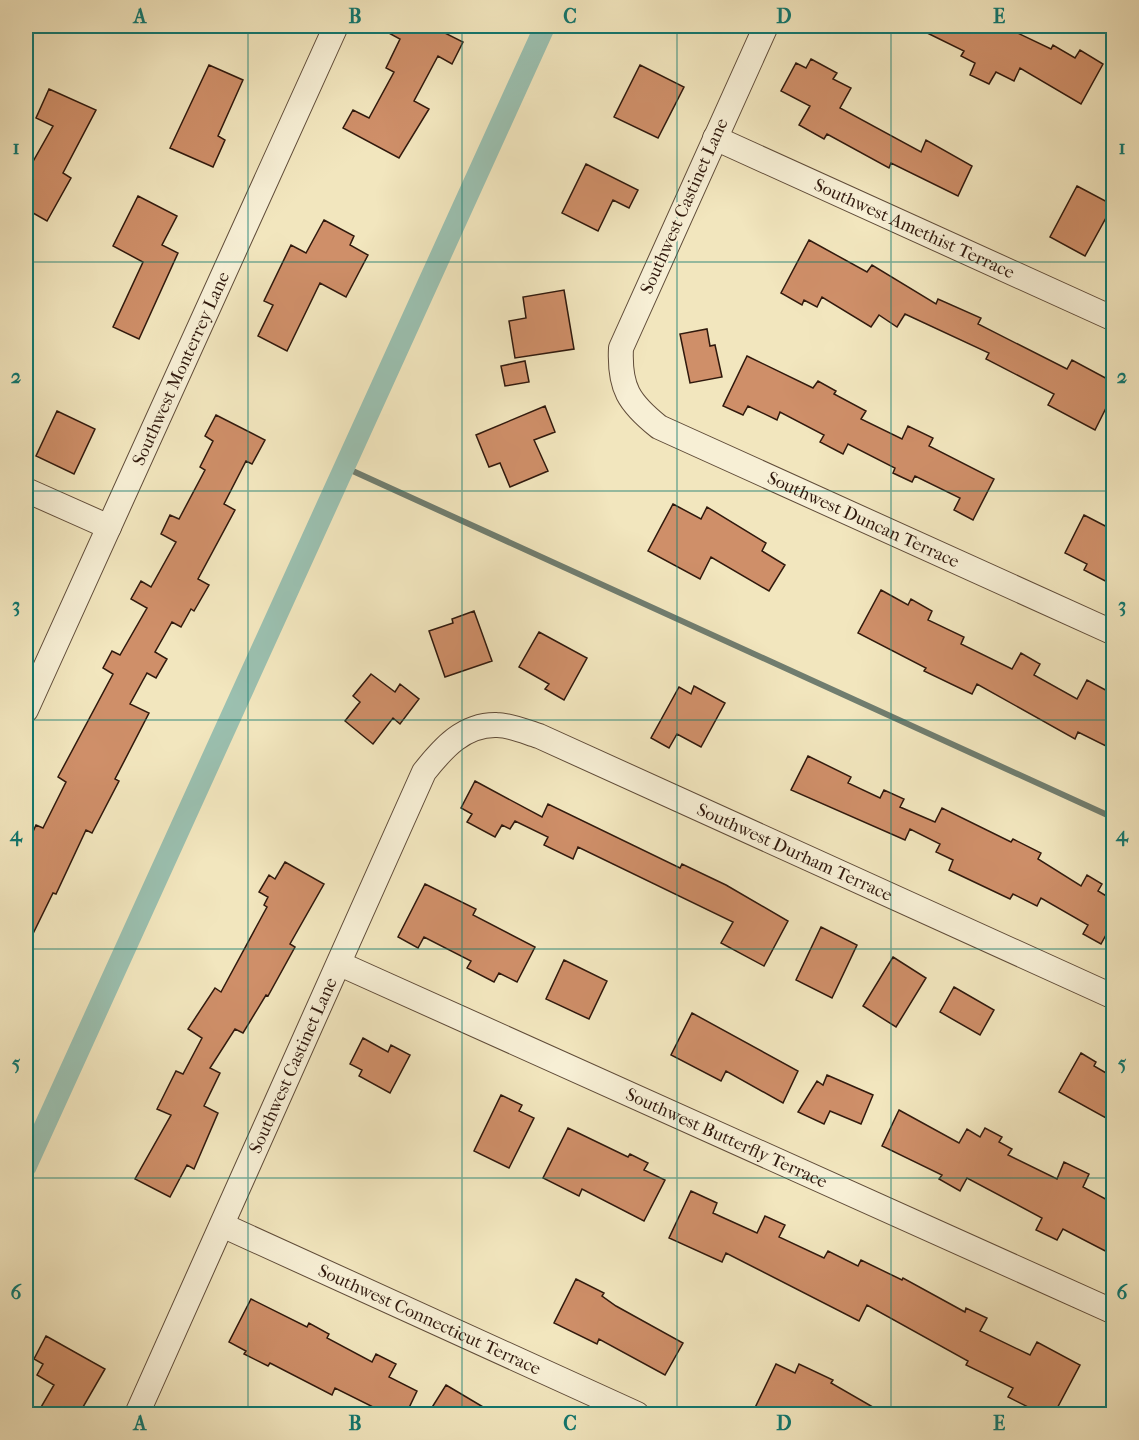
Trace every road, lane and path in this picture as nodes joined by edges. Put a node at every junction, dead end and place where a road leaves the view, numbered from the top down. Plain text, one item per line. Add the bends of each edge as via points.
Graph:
1 (336, 26) edge
2 (766, 26) edge
3 (715, 138) junction
4 (1113, 319) edge
5 (625, 391) joint
6 (26, 490) edge
7 (109, 527) junction
8 (1113, 633) edge
9 (26, 710) edge
10 (470, 729) joint
11 (340, 964) junction
12 (1113, 997) edge
13 (222, 1226) junction
14 (1113, 1311) edge
15 (137, 1414) edge
16 (637, 1414) edge

1 - 7 street, Southwest Monterrey Lane
2 - 3 street, Southwest Castinet Lane
3 - 4 street, Southwest Amethist Terrace
3 - 5 street, Southwest Castinet Lane via 621,348 620,370
5 - 8 street, Southwest Duncan Terrace via 639,411 659,427
6 - 7 street
7 - 9 street, Southwest Monterrey Lane
10 - 11 street, Southwest Castinet Lane via 443,748 424,772
10 - 12 street, Southwest Durham Terrace via 498,725 539,736
11 - 13 street, Southwest Castinet Lane
11 - 14 street, Southwest Butterfly Terrace
13 - 15 street, Southwest Castinet Lane
13 - 16 street, Southwest Connecticut Terrace

